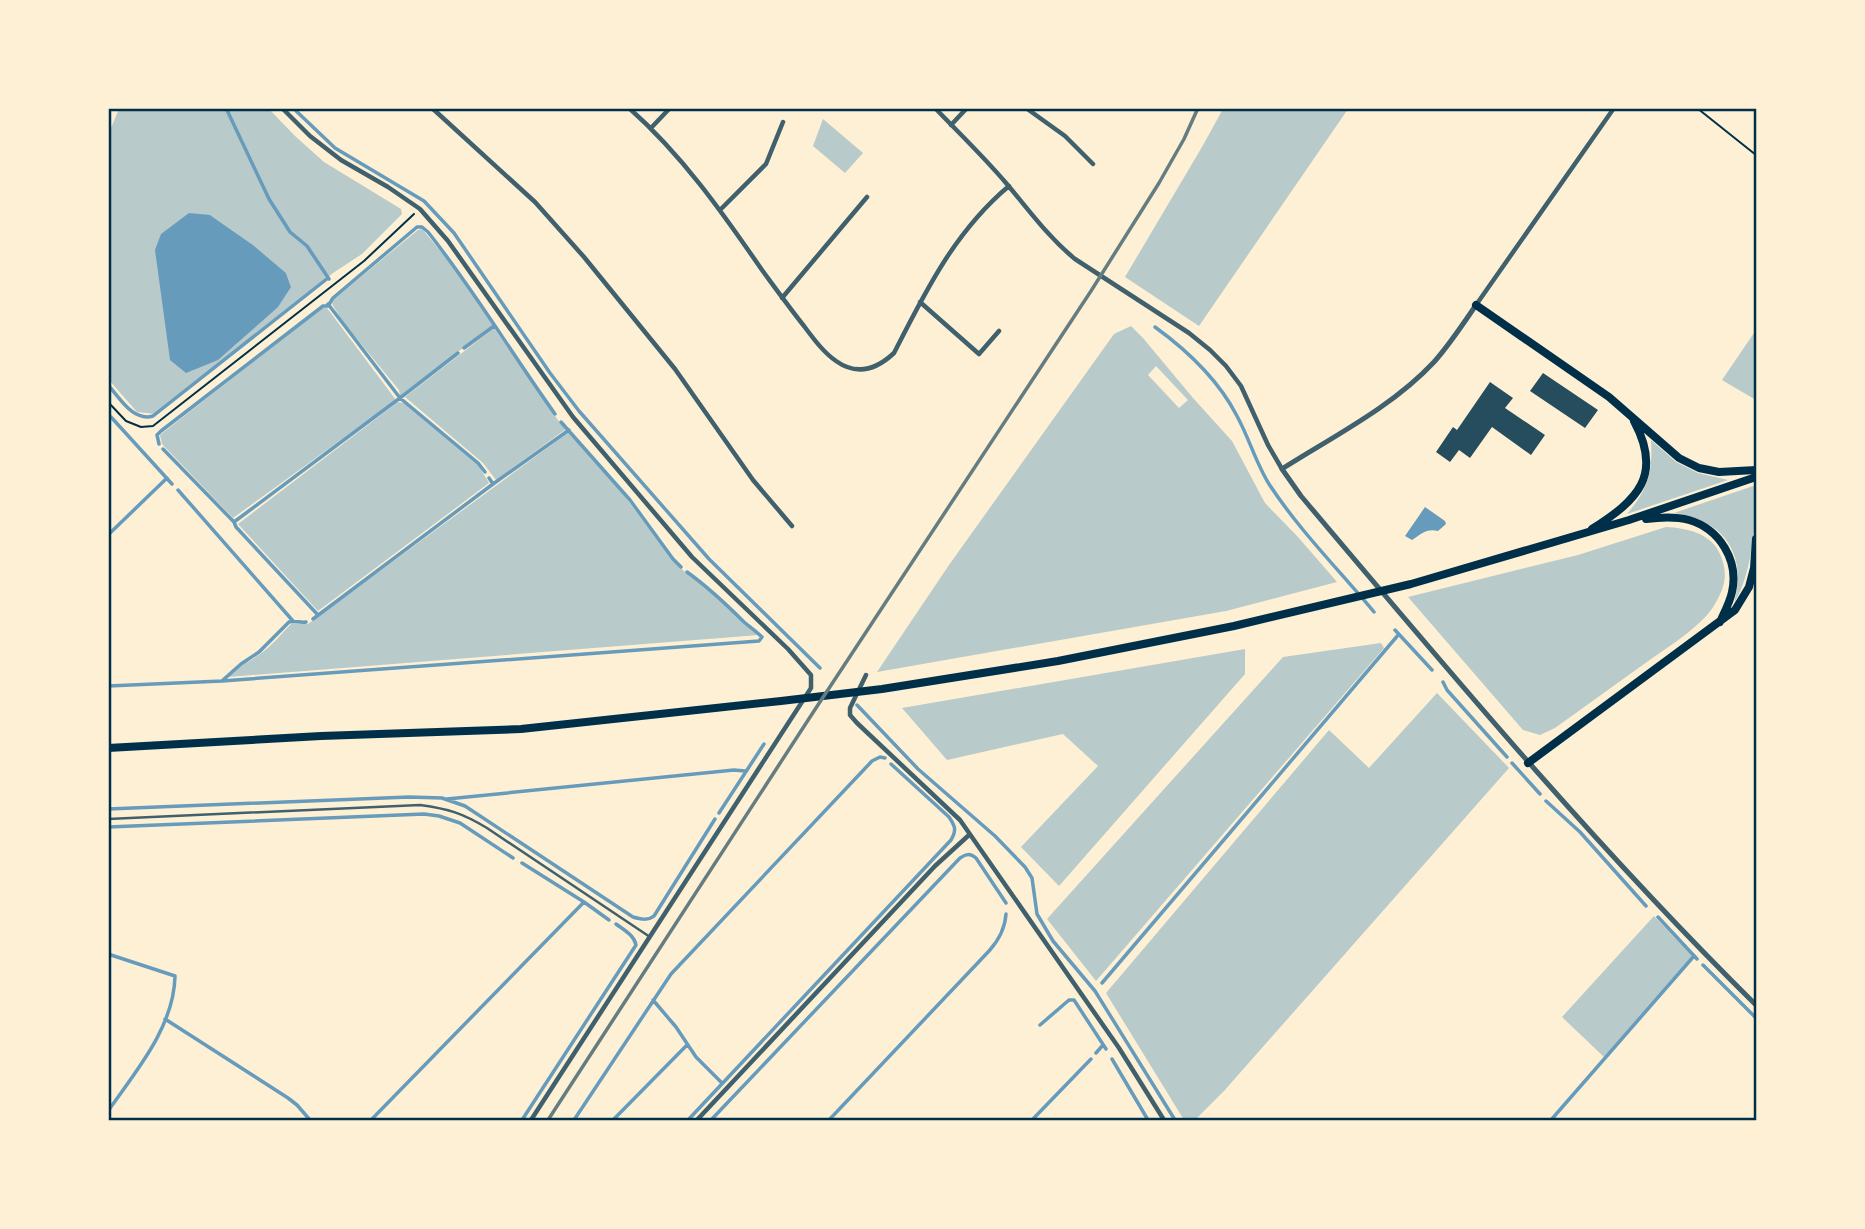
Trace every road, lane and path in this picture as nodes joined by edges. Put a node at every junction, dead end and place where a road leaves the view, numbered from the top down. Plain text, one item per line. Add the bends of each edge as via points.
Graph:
1 (282, 108) edge
2 (432, 108) edge
3 (629, 108) edge
4 (670, 108) edge
5 (935, 108) edge
6 (967, 108) edge
7 (1026, 108) edge
8 (1614, 108) edge
9 (1698, 108) edge
10 (783, 122) dead end
11 (951, 125) junction
12 (651, 128) junction
13 (1756, 155) edge
14 (1093, 164) dead end
15 (1009, 186) junction
16 (867, 197) dead end
17 (420, 209) junction
18 (720, 210) junction
19 (782, 298) junction
20 (920, 302) junction
21 (1476, 305) junction
22 (999, 331) dead end
23 (108, 402) edge
24 (1631, 415) junction
25 (1282, 468) junction
26 (1756, 470) edge
27 (1756, 477) edge
28 (1629, 520) junction
29 (792, 526) dead end
30 (1582, 535) junction
31 (1756, 539) edge
32 (1720, 623) junction
33 (866, 675) dead end
34 (108, 748) edge
35 (1528, 762) junction
36 (108, 819) edge
37 (969, 834) junction
38 (650, 937) junction
39 (1756, 1005) edge
40 (531, 1121) edge
41 (697, 1121) edge
42 (1164, 1121) edge

1 - 17 street via 341,160
2 - 29 street via 535,202 584,257
3 - 12 street
4 - 12 street
5 - 11 street
6 - 11 street
7 - 14 street via 1065,136
8 - 21 street
9 - 13 path
10 - 18 street via 766,164
11 - 15 street
12 - 18 street
15 - 20 street via 959,238
15 - 25 street via 1075,260 1189,333 1226,366 1241,386
16 - 19 street
17 - 23 path via 364,261 153,426 141,428 126,421
17 - 38 street via 448,241 573,417 692,556 811,675 811,688
18 - 19 street
19 - 20 street via 821,348 854,369 870,369 894,353
20 - 22 street via 979,354
21 - 24 highway
21 - 25 street via 1448,345 1412,383
24 - 26 highway via 1679,458 1699,468
24 - 30 highway via 1647,459 1643,478 1619,512
25 - 35 street
27 - 28 highway
28 - 30 highway
28 - 32 highway via 1667,516 1689,520 1707,527 1723,542 1734,576
30 - 34 highway via 1411,584 1234,626 882,689 521,729
31 - 32 highway via 1749,587 1735,610
32 - 35 highway
33 - 37 street via 850,715 950,810
35 - 39 street
36 - 38 lane via 420,804 446,808 465,814
37 - 41 street
37 - 42 street via 1119,1048
38 - 40 street

